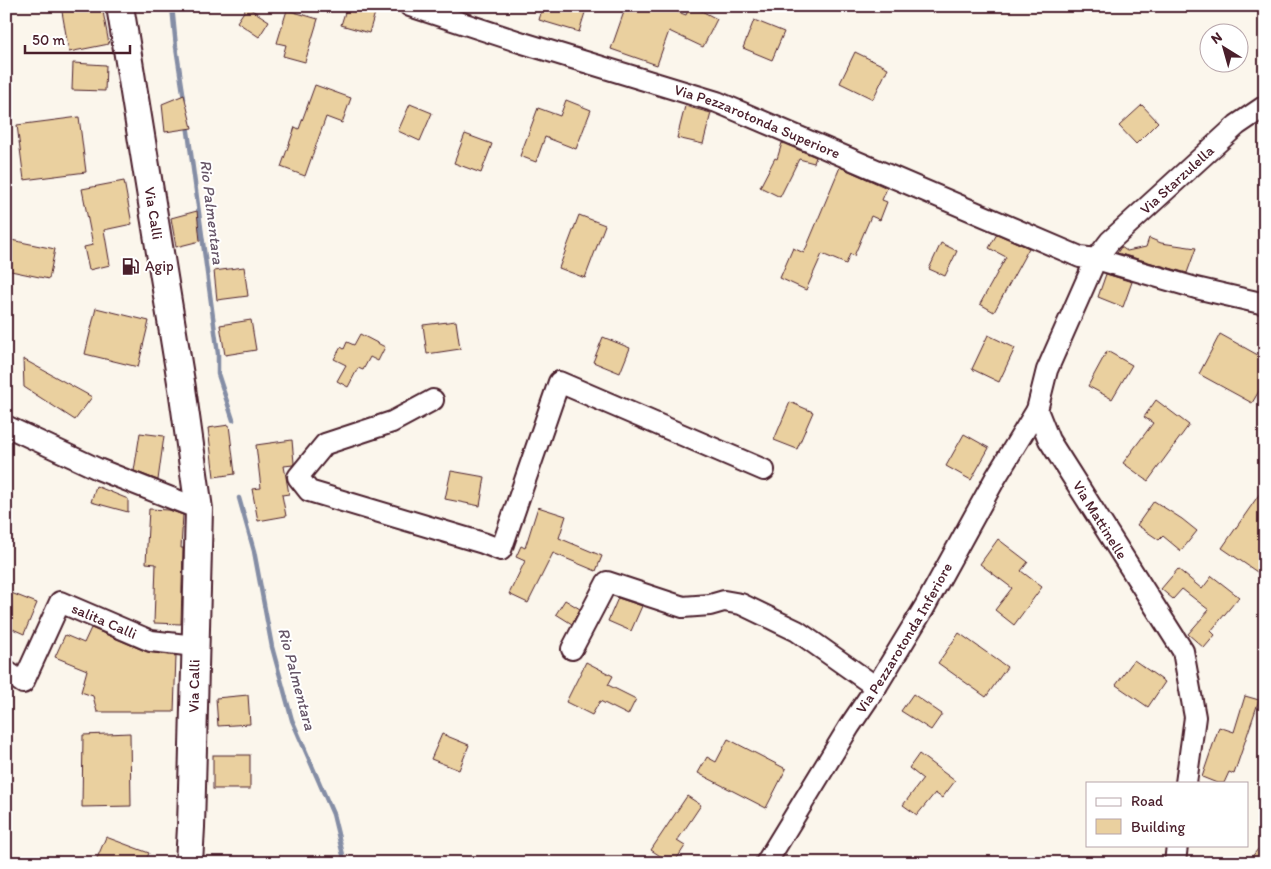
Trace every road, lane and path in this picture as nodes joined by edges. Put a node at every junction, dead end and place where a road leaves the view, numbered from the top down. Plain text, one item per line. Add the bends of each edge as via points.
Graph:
1 (120, 6) edge
2 (410, 6) edge
3 (1265, 106) edge
4 (1096, 259) junction
5 (1265, 304) edge
6 (434, 400) dead end
7 (1037, 410) junction
8 (6, 426) edge
9 (764, 470) dead end
10 (199, 509) junction
11 (195, 646) junction
12 (572, 649) dead end
13 (6, 672) edge
14 (876, 687) junction
15 (1186, 782) edge
16 (1177, 846) edge
17 (189, 863) edge
18 (766, 863) edge
19 (1174, 863) edge

1 - 10 main road, Via Calli
2 - 4 street, Via Pezzarotonda Superiore via 717,102 1080,257
3 - 4 street, Via Starzulella via 1237,125 1110,241
4 - 5 street, Via Pezzarotonda Superiore
4 - 7 street via 1047,370
6 - 9 street via 392,422 325,444 298,477 309,492 501,550 559,382
7 - 14 street, Via Pezzarotonda Inferiore
7 - 15 street, Via Mattinelle via 1049,440 1182,651 1195,717
8 - 10 street via 98,469
10 - 11 main road, Via Calli
11 - 13 street, salita Calli via 151,640 60,602 23,683
11 - 17 main road, Via Calli
12 - 14 street via 606,582 683,607 724,601 742,604 797,631
14 - 18 street, Via Pezzarotonda Inferiore
16 - 19 street

